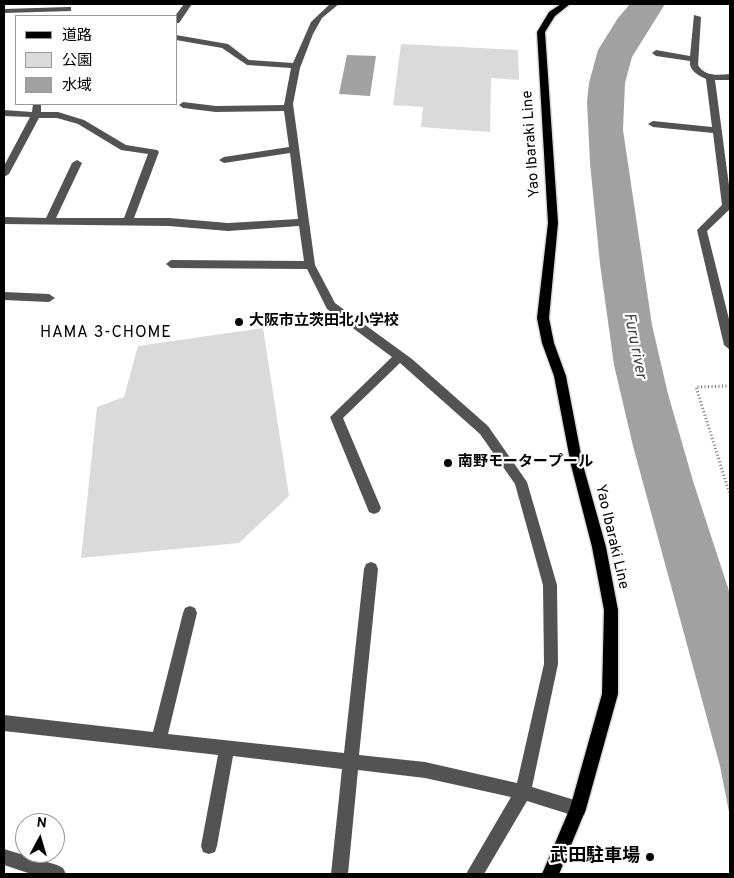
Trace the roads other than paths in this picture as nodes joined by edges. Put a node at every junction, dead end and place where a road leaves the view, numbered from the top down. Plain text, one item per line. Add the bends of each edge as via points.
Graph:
1 (188, 4) edge
2 (566, 4) edge
3 (330, 5) edge
4 (68, 10) edge
5 (4, 11) edge
6 (697, 16) dead end
7 (178, 18) edge
8 (178, 37) edge
9 (656, 53) dead end
10 (695, 59) junction
11 (297, 66) junction
12 (730, 77) edge
13 (710, 78) junction
14 (37, 105) edge
15 (60, 105) edge
16 (183, 105) dead end
17 (289, 108) junction
18 (4, 113) edge
19 (40, 115) junction
20 (653, 124) dead end
21 (717, 130) junction
22 (294, 149) junction
23 (224, 160) dead end
24 (77, 162) dead end
25 (4, 174) edge
26 (729, 207) edge
27 (4, 221) edge
28 (49, 221) junction
29 (128, 222) junction
30 (304, 222) junction
31 (171, 264) dead end
32 (310, 265) junction
33 (4, 296) edge
34 (49, 298) dead end
35 (725, 303) edge
36 (730, 344) edge
37 (400, 356) junction
38 (374, 508) dead end
39 (371, 569) dead end
40 (190, 613) dead end
41 (4, 723) edge
42 (159, 740) junction
43 (227, 748) junction
44 (350, 761) junction
45 (523, 792) junction
46 (578, 809) junction
47 (210, 846) dead end
48 (4, 858) edge
49 (57, 874) edge
50 (339, 874) edge
51 (475, 874) edge
52 (550, 874) edge

1 - 7 street
2 - 46 main road, Yao Ibaraki Line via 552,14 541,32 553,223 543,318 548,344 560,376 577,465 612,610 610,694
3 - 11 street via 313,24
4 - 5 street
6 - 10 street
8 - 11 street via 225,46 247,62
9 - 10 street
10 - 13 street via 698,72
11 - 17 street
12 - 13 street
13 - 21 street
14 - 19 street
15 - 19 street
16 - 17 street via 216,109
17 - 22 street
18 - 19 street
19 - 25 street
19 - 29 street via 58,115 82,122 124,148 154,152
20 - 21 street
21 - 26 street
22 - 23 street
22 - 30 street
24 - 28 street
26 - 35 street via 702,230
27 - 28 street
28 - 29 street
29 - 30 street via 202,223 228,227
30 - 32 street
31 - 32 street
32 - 37 street via 331,306
33 - 34 street
35 - 36 street
37 - 38 street via 336,417
37 - 45 street via 484,430 522,482 550,585 551,664
39 - 44 street
40 - 42 street
41 - 42 street
42 - 43 street
43 - 44 street
43 - 47 street
44 - 45 street via 426,770
44 - 50 street
45 - 46 street
45 - 51 street
46 - 52 main road, Yao Ibaraki Line
48 - 49 street

